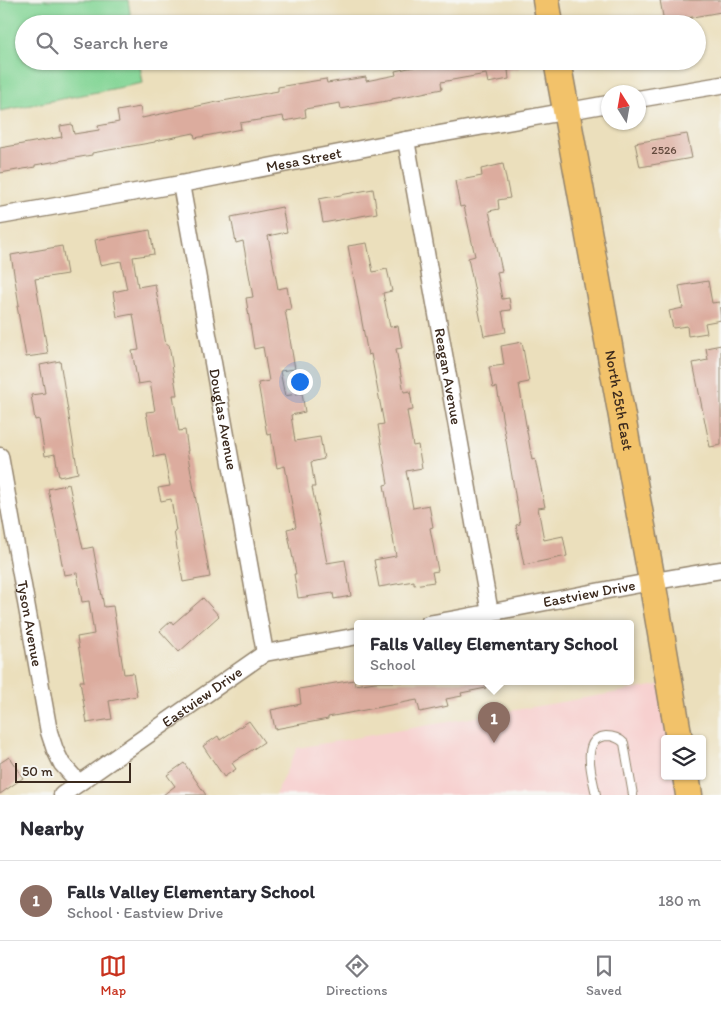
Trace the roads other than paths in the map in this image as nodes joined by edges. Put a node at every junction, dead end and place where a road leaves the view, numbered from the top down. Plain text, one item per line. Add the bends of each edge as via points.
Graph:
1 (546, 0) edge
2 (548, 15) edge
3 (559, 70) edge
4 (721, 85) edge
5 (646, 98) edge
6 (601, 105) edge
7 (566, 112) junction
8 (406, 140) junction
9 (181, 184) junction
10 (0, 216) edge
11 (0, 456) edge
12 (721, 570) edge
13 (652, 581) junction
14 (490, 613) junction
15 (451, 620) edge
16 (354, 637) edge
17 (265, 653) junction
18 (678, 735) edge
19 (687, 780) edge
20 (79, 783) junction
21 (62, 795) edge
22 (596, 795) edge
23 (634, 795) edge
24 (689, 795) edge

1 - 2 main road
3 - 7 main road, North 25th East
4 - 5 street
6 - 7 street, Mesa Street
7 - 8 street, Mesa Street
7 - 13 main road, North 25th East
8 - 9 street, Mesa Street
8 - 14 street, Reagan Avenue
9 - 10 street, Mesa Street
9 - 17 street, Douglas Avenue
11 - 20 street, Tyson Avenue via 49,732 62,764
12 - 13 street, Eastview Drive
13 - 14 street, Eastview Drive
13 - 18 main road, North 25th East
14 - 15 street, Eastview Drive
16 - 17 street, Eastview Drive
17 - 20 street, Eastview Drive
19 - 24 main road
20 - 21 street, Eastview Drive
22 - 23 lane via 590,750 596,739 609,736 624,743

